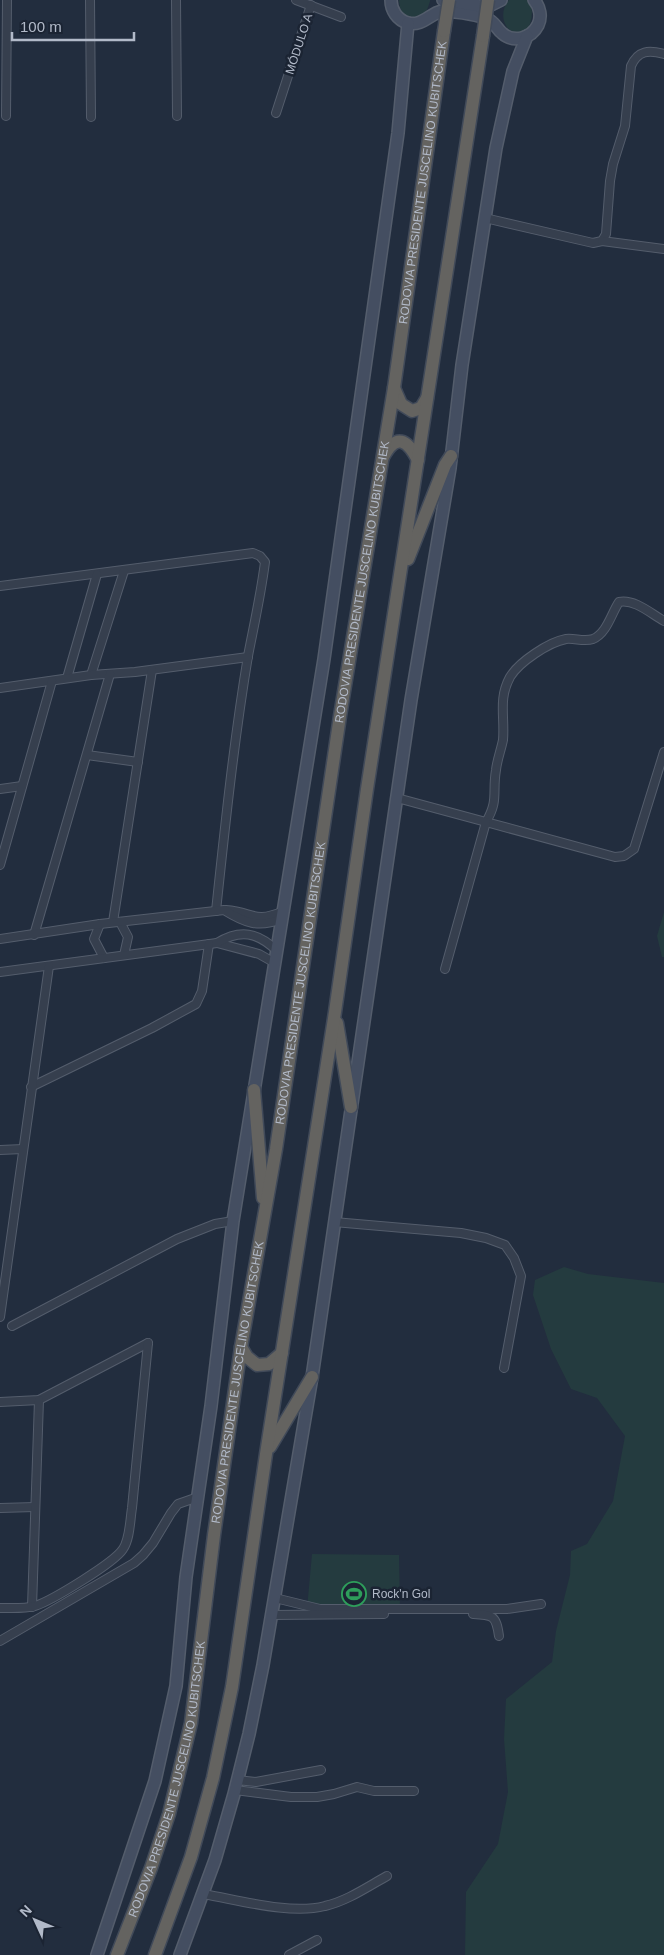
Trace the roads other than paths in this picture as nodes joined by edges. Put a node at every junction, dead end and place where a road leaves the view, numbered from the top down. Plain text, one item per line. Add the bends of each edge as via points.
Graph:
1 (7, 0) edge
2 (90, 0) edge
3 (176, 0) edge
4 (296, 0) edge
5 (443, 0) edge
6 (449, 0) edge
7 (488, 0) edge
8 (501, 0) edge
9 (534, 0) edge
10 (390, 1) edge
11 (312, 5) junction
12 (341, 17) dead end
13 (408, 23) junction
14 (527, 36) junction
15 (664, 54) edge
16 (276, 113) dead end
17 (6, 116) dead end
18 (177, 116) dead end
19 (91, 117) dead end
20 (485, 218) junction
21 (602, 241) junction
22 (664, 250) edge
23 (394, 388) junction
24 (428, 396) junction
25 (451, 456) junction
26 (382, 459) junction
27 (418, 460) junction
28 (124, 571) junction
29 (97, 574) junction
30 (401, 575) junction
31 (0, 586) edge
32 (664, 621) edge
33 (248, 657) junction
34 (152, 670) junction
35 (110, 674) junction
36 (91, 675) junction
37 (67, 678) junction
38 (52, 681) junction
39 (0, 688) edge
40 (664, 752) edge
41 (87, 755) junction
42 (138, 762) junction
43 (22, 786) junction
44 (0, 789) edge
45 (397, 798) junction
46 (486, 822) junction
47 (0, 866) edge
48 (220, 910) junction
49 (283, 915) junction
50 (240, 920) junction
51 (117, 922) junction
52 (250, 923) junction
53 (100, 924) junction
54 (248, 934) junction
55 (34, 935) junction
56 (236, 935) junction
57 (0, 939) edge
58 (213, 944) junction
59 (277, 951) junction
60 (124, 955) junction
61 (104, 958) junction
62 (275, 963) junction
63 (49, 966) junction
64 (445, 969) dead end
65 (0, 972) edge
66 (335, 1012) junction
67 (31, 1087) junction
68 (254, 1090) junction
69 (352, 1107) junction
70 (23, 1149) junction
71 (0, 1150) edge
72 (264, 1216) junction
73 (233, 1221) junction
74 (334, 1222) junction
75 (0, 1317) edge
76 (12, 1326) dead end
77 (241, 1347) junction
78 (282, 1353) junction
79 (504, 1368) dead end
80 (312, 1377) junction
81 (38, 1400) junction
82 (0, 1402) edge
83 (266, 1454) junction
84 (198, 1497) junction
85 (35, 1507) junction
86 (0, 1508) edge
87 (274, 1598) junction
88 (541, 1604) dead end
89 (32, 1607) junction
90 (0, 1608) edge
91 (272, 1615) junction
92 (499, 1636) dead end
93 (0, 1641) edge
94 (321, 1770) dead end
95 (236, 1785) junction
96 (414, 1791) dead end
97 (387, 1876) dead end
98 (203, 1894) junction
99 (317, 1940) dead end
100 (97, 1955) edge
101 (117, 1955) edge
102 (155, 1955) edge
103 (180, 1955) edge
104 (289, 1955) edge

1 - 17 street
2 - 19 street
3 - 18 street
4 - 11 street
5 - 8 main road via 487,7
6 - 23 highway, RODOVIA PRESIDENTE JUSCELINO KUBITSCHEK, bridge
7 - 24 highway, bridge
9 - 14 main road via 540,19 538,26
10 - 13 main road via 396,15
11 - 12 street, MÓDULO A
11 - 16 street, MÓDULO A
13 - 14 main road via 422,22 444,10 484,18 508,37
13 - 49 main road via 398,133 370,338
14 - 20 main road via 513,71
15 - 21 street via 647,51 634,59 631,66 625,126 613,164 606,234
20 - 21 street via 594,243
20 - 25 main road
21 - 22 street
23 - 24 highway via 401,404 412,411 421,408
23 - 26 highway, RODOVIA PRESIDENTE JUSCELINO KUBITSCHEK
24 - 27 highway
25 - 30 highway
25 - 45 main road
26 - 27 highway via 388,448 400,441 410,446
26 - 72 highway, RODOVIA PRESIDENTE JUSCELINO KUBITSCHEK
27 - 30 highway
28 - 29 street
28 - 33 street via 253,553 260,556 265,562
28 - 36 street
29 - 31 street
29 - 37 street
30 - 66 highway
32 - 46 street via 639,605 626,600 619,602 610,621 594,638 560,641 527,658 517,667 503,698 495,803
33 - 34 street
33 - 48 street via 225,828
34 - 35 street
34 - 42 street
35 - 36 street
35 - 41 street
36 - 37 street
37 - 38 street
38 - 39 street
38 - 43 street
40 - 46 street via 634,849 624,856 615,857
41 - 42 street
41 - 55 street
42 - 51 street
43 - 44 street
43 - 47 street
45 - 46 street
45 - 69 main road
46 - 64 street
48 - 49 street via 257,918
48 - 50 street
48 - 51 street
49 - 52 street via 265,924
49 - 59 main road
50 - 52 street
50 - 56 street
51 - 53 street
51 - 60 street via 128,937
52 - 54 street
53 - 55 street
53 - 61 street via 94,939
54 - 56 street
54 - 59 street via 264,939
55 - 57 street
56 - 58 street
58 - 60 street
58 - 62 street via 259,954
58 - 67 street via 196,1004
59 - 62 main road
60 - 61 street
61 - 63 street
62 - 68 main road
63 - 65 street
63 - 67 street
66 - 69 highway
66 - 78 highway
67 - 70 street
68 - 72 highway
68 - 73 main road
69 - 74 main road
70 - 71 street
70 - 75 street
72 - 77 highway, RODOVIA PRESIDENTE JUSCELINO KUBITSCHEK
73 - 76 street via 215,1224 177,1239
73 - 84 main road
74 - 79 street via 461,1234 505,1245 521,1276
74 - 80 main road
77 - 78 highway via 258,1365 269,1364
77 - 101 highway, RODOVIA PRESIDENTE JUSCELINO KUBITSCHEK via 192,1723 169,1814
78 - 83 highway
80 - 83 highway
80 - 87 main road
81 - 82 street
81 - 85 street
81 - 89 street via 148,1343 132,1508 125,1546 114,1558 79,1582
83 - 102 highway via 223,1735 191,1857
84 - 93 street via 178,1504 153,1543 134,1563
84 - 100 main road via 186,1576 176,1686 168,1726 155,1781
85 - 86 street
85 - 89 street
87 - 88 street via 320,1609 507,1609
87 - 91 main road
89 - 90 street
91 - 92 street via 482,1614 495,1618
91 - 95 main road
94 - 95 street
95 - 96 street via 291,1797 317,1797 357,1787 374,1791
95 - 98 main road
97 - 98 street via 335,1903 311,1909 278,1907
98 - 103 main road
99 - 104 street

